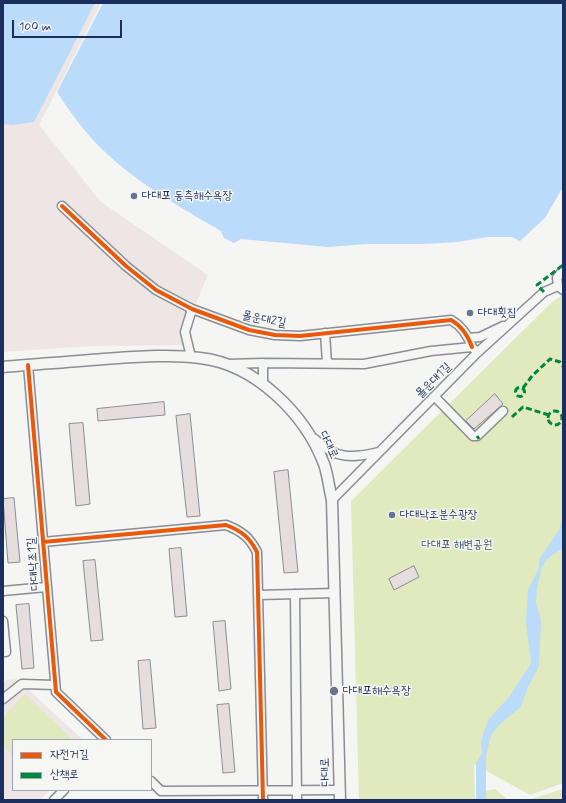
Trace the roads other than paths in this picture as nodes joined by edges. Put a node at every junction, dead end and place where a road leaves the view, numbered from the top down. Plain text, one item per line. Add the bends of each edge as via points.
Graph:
1 (62, 206) dead end
2 (563, 270) edge
3 (561, 288) edge
4 (192, 309) junction
5 (511, 323) junction
6 (325, 333) junction
7 (468, 338) junction
8 (475, 350) junction
9 (191, 357) junction
10 (263, 363) junction
11 (327, 363) junction
12 (225, 364) junction
13 (28, 365) junction
14 (3, 367) edge
15 (263, 385) junction
16 (435, 397) junction
17 (502, 411) dead end
18 (308, 432) junction
19 (380, 452) junction
20 (332, 500) junction
21 (43, 542) junction
22 (46, 587) junction
23 (3, 591) edge
24 (335, 593) junction
25 (295, 594) junction
26 (258, 595) junction
27 (3, 621) edge
28 (6, 652) dead end
29 (56, 684) junction
30 (3, 699) edge
31 (105, 739) edge
32 (152, 783) edge
33 (263, 790) junction
34 (297, 790) junction
35 (63, 791) edge
36 (340, 795) edge
37 (55, 800) edge
38 (263, 800) edge
39 (297, 800) edge

1 - 4 street, 몰운대2길 via 126,266 156,290
2 - 3 street via 557,278
3 - 5 street, 몰운대1길 via 544,292
4 - 6 street, 몰운대2길 via 249,330 275,335
4 - 9 street via 184,332
5 - 7 street via 480,337
5 - 8 street, 몰운대1길
6 - 7 street, 몰운대2길 via 451,320
6 - 11 street
7 - 8 street
8 - 11 street via 431,351 364,364
8 - 16 street, 몰운대1길
9 - 12 main road, 다대로
9 - 13 main road, 다대로 via 149,356
10 - 11 street
10 - 12 street
10 - 15 street
12 - 15 main road, 다대로
13 - 14 main road, 다대로
13 - 21 street, 다대낙조1길
15 - 18 main road, 다대로 via 292,411
16 - 17 street via 473,436 477,436
16 - 19 street, 몰운대1길
18 - 19 street via 322,447 348,457
18 - 20 main road, 다대로 via 324,465
19 - 20 street, 몰운대1길
20 - 24 main road, 다대로
21 - 22 street, 다대낙조1길
21 - 26 street via 226,525 250,539 257,552
22 - 23 street
22 - 29 street, 다대낙조1길
24 - 25 street
24 - 36 main road, 다대로
25 - 26 street
25 - 34 street
26 - 33 street
27 - 28 street
29 - 30 street via 22,684
29 - 31 street, 다대낙조1길 via 56,692
32 - 33 street via 161,791
33 - 34 street
33 - 38 street
34 - 36 street
34 - 39 street
35 - 37 street

